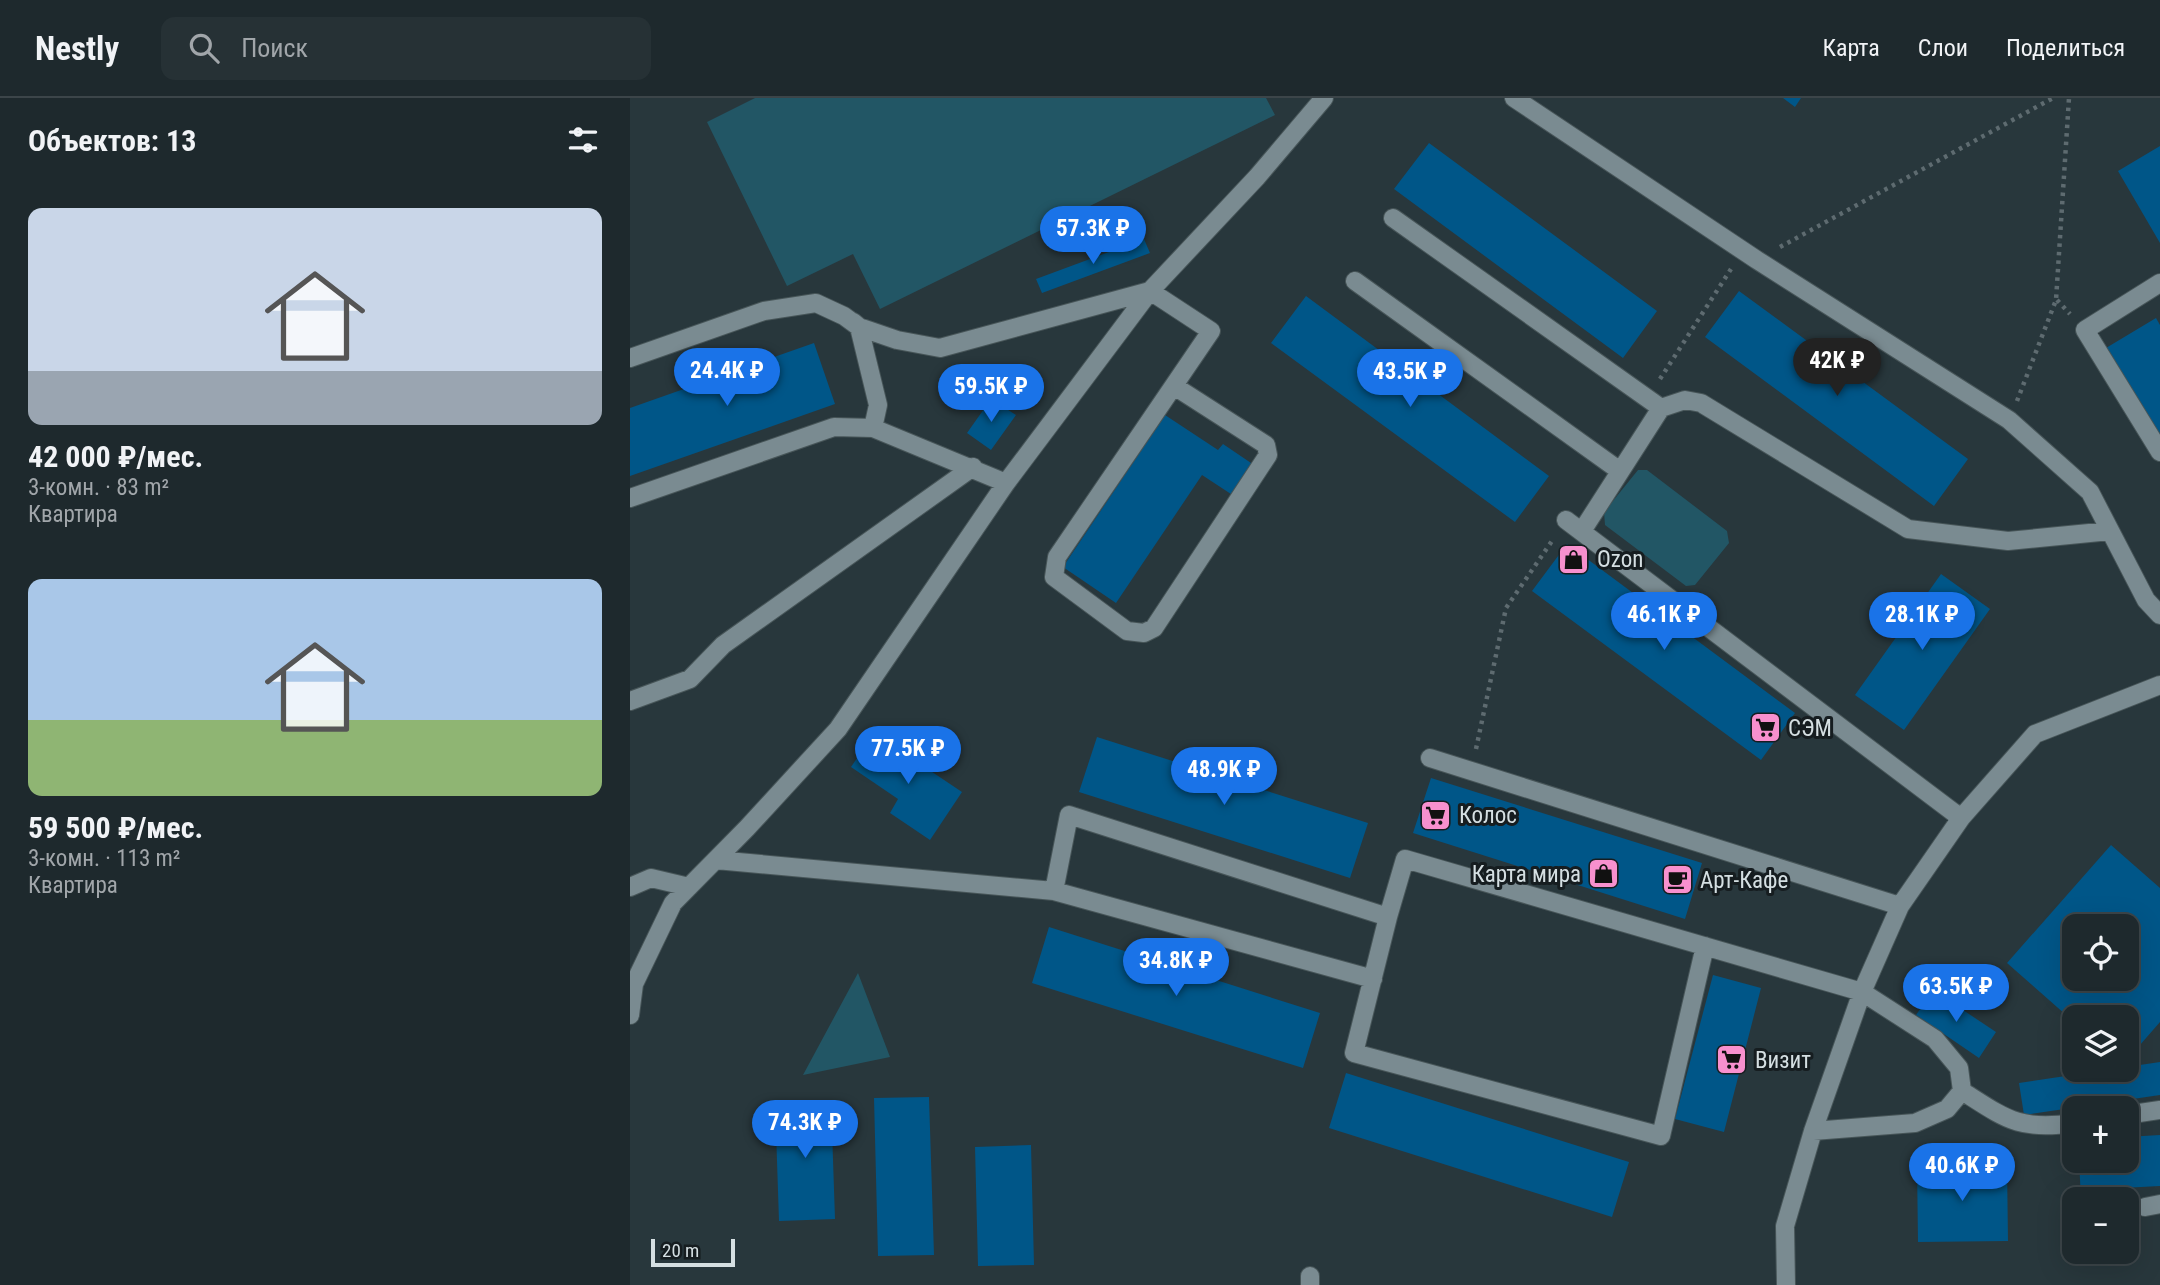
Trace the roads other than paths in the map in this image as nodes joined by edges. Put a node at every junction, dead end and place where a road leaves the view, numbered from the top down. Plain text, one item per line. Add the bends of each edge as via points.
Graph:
1 (1324, 98) edge
2 (1514, 98) edge
3 (1393, 218) dead end
4 (1356, 281) dead end
5 (2160, 283) edge
6 (1150, 291) junction
7 (859, 327) junction
8 (630, 358) edge
9 (1174, 386) junction
10 (1661, 408) junction
11 (873, 428) junction
12 (2160, 452) edge
13 (973, 467) junction
14 (1620, 471) junction
15 (1006, 482) junction
16 (630, 498) edge
17 (1566, 520) dead end
18 (1582, 531) junction
19 (2110, 531) junction
20 (2160, 615) edge
21 (2160, 685) edge
22 (630, 701) edge
23 (1430, 758) dead end
24 (1961, 818) junction
25 (716, 860) junction
26 (630, 887) edge
27 (689, 887) junction
28 (1054, 891) junction
29 (1900, 906) junction
30 (1388, 917) junction
31 (1706, 946) junction
32 (1373, 979) junction
33 (1862, 992) junction
34 (631, 1006) edge
35 (1962, 1091) junction
36 (2160, 1110) edge
37 (2139, 1113) edge
38 (2062, 1125) edge
39 (1813, 1132) junction
40 (1786, 1285) edge

1 - 6 street
2 - 19 street via 2009,420 2090,492
3 - 10 street
4 - 14 street
5 - 12 street via 2085,330
6 - 7 street via 940,348
6 - 9 street via 1212,331
6 - 15 street
7 - 8 street via 816,303 764,311
7 - 11 street via 878,405
9 - 9 street via 1057,556 1054,578 1127,631 1144,633 1154,628 1269,455 1266,445
10 - 14 street
10 - 19 street via 1685,400 1701,403 1908,529 2008,541
11 - 13 street
11 - 16 street via 834,427
13 - 15 street
13 - 22 street via 723,645 690,679
14 - 18 street
15 - 25 street via 838,729
17 - 18 street
18 - 24 street
19 - 20 street via 2146,600
21 - 24 street via 2035,734
23 - 29 street
24 - 29 street
25 - 27 street
25 - 28 street
26 - 27 street via 650,878
27 - 34 street via 673,902 649,951 634,984
28 - 30 street via 1069,815
28 - 32 street
29 - 33 street
30 - 31 street via 1405,859
30 - 32 street
31 - 32 street via 1661,1136 1354,1053
31 - 33 street
33 - 35 street via 1935,1039 1959,1068
33 - 39 street
35 - 38 street via 2012,1122 2043,1128
35 - 39 street via 1947,1109 1915,1124
36 - 37 street
39 - 40 street via 1785,1226

